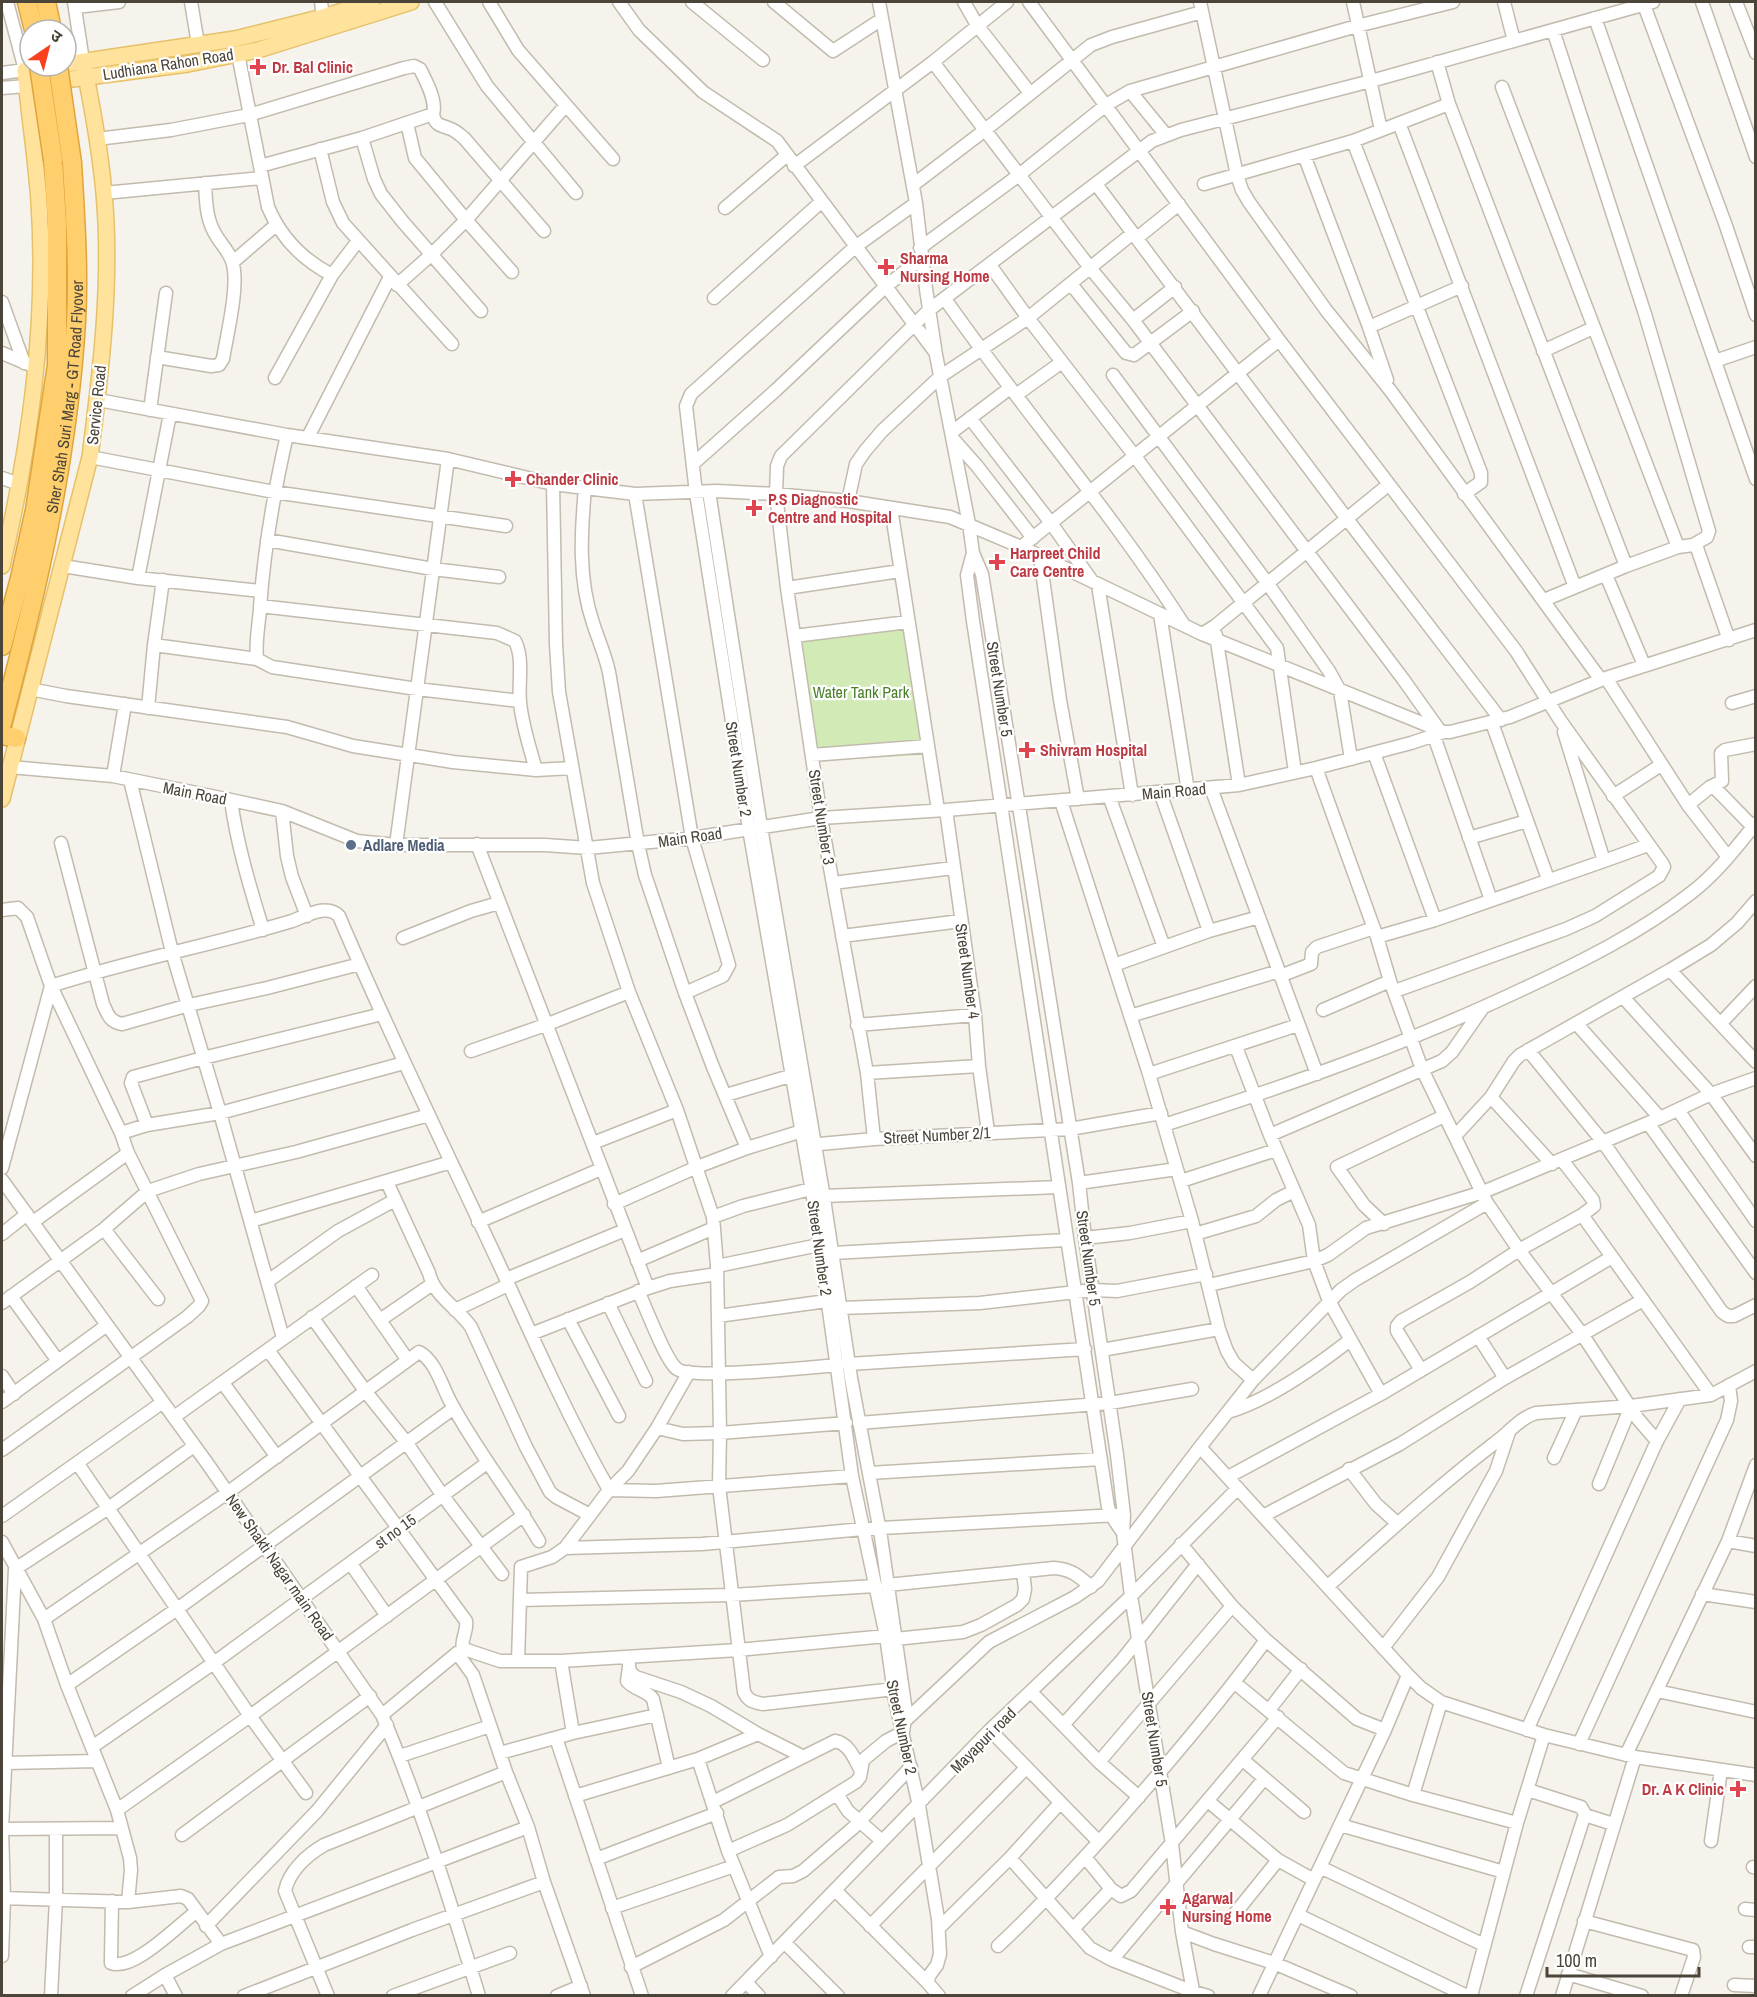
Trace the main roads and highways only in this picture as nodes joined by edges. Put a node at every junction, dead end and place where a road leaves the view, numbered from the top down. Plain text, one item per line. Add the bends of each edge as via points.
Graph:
1 (27, 2) edge
2 (46, 2) edge
3 (371, 2) edge
4 (411, 2) edge
5 (322, 9) edge
6 (31, 18) edge
7 (49, 18) edge
8 (78, 67) edge
9 (85, 69) junction
10 (29, 78) edge
11 (34, 78) edge
12 (58, 78) edge
13 (26, 86) junction
14 (3, 557) edge
15 (2, 645) edge
16 (2, 723) edge
17 (9, 737) edge
18 (2, 799) edge

1 - 6 highway
2 - 7 highway
3 - 5 main road, Ludhiana Rahon Road
4 - 9 main road, Ludhiana Rahon Road via 258,50 188,64
5 - 9 main road, Ludhiana Rahon Road via 235,39
8 - 9 main road, Ludhiana Rahon Road
9 - 13 main road, Ludhiana Rahon Road
9 - 17 main road, Service Road via 104,193 106,269 98,400 90,458 63,566 30,689
10 - 13 main road
11 - 15 highway, Sher Shah Suri Marg - GT Road Flyover, bridge via 53,160 57,365 35,510
12 - 16 highway, Sher Shah Suri Marg - GT Road Flyover, bridge via 72,163 76,231 76,319 67,425 49,525
13 - 14 main road via 39,202 40,306 31,365 29,429
17 - 18 main road, Service Road via 10,767

